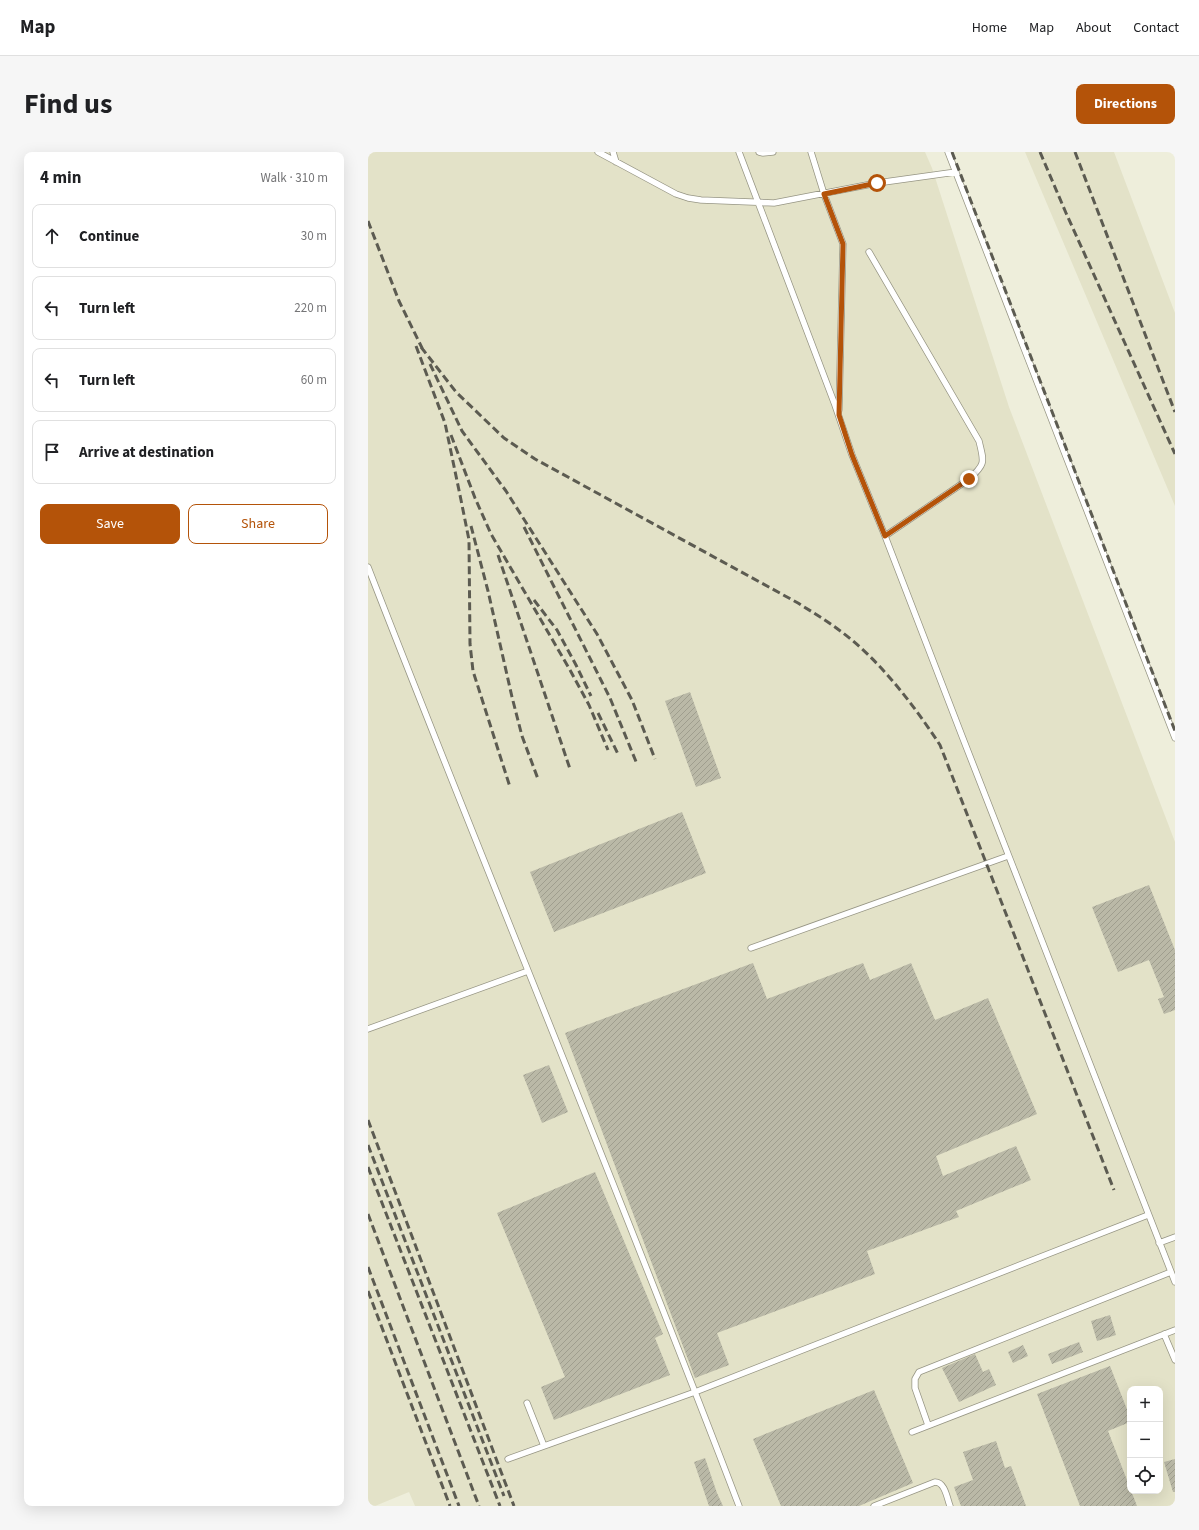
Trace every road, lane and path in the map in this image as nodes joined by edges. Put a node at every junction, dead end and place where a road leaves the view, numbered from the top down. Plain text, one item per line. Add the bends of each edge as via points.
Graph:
1 (598, 152) edge
2 (613, 152) edge
3 (739, 152) edge
4 (759, 152) edge
5 (773, 152) edge
6 (811, 152) edge
7 (948, 152) edge
8 (616, 162) junction
9 (956, 172) junction
10 (824, 194) junction
11 (758, 202) junction
12 (869, 252) dead end
13 (839, 415) junction
14 (885, 536) junction
15 (368, 567) edge
16 (1175, 738) edge
17 (1008, 856) junction
18 (751, 948) dead end
19 (528, 971) junction
20 (368, 1029) edge
21 (1148, 1214) junction
22 (1175, 1237) edge
23 (1159, 1243) junction
24 (1171, 1272) junction
25 (1175, 1282) edge
26 (1175, 1330) edge
27 (1164, 1334) junction
28 (1175, 1360) edge
29 (695, 1392) junction
30 (527, 1403) dead end
31 (928, 1426) junction
32 (912, 1432) dead end
33 (544, 1446) junction
34 (508, 1459) dead end
35 (739, 1506) edge
36 (874, 1506) edge
37 (950, 1506) edge

1 - 8 lane
2 - 8 lane
3 - 11 lane
4 - 5 lane
6 - 10 lane
7 - 9 lane
8 - 11 lane via 688,198
9 - 10 lane via 877,183
9 - 16 lane
10 - 11 lane via 774,203
10 - 13 lane via 843,244
11 - 13 lane
12 - 14 lane via 979,441 983,456 981,468 969,479
13 - 14 lane via 852,455
14 - 17 lane
15 - 19 lane
17 - 18 lane
17 - 21 lane
19 - 20 lane
19 - 29 lane
21 - 23 lane
21 - 29 lane
22 - 23 lane
23 - 24 lane
24 - 25 lane
24 - 31 lane via 919,1372 915,1379 915,1388
26 - 27 lane
27 - 28 lane
27 - 31 lane
29 - 33 lane
29 - 35 lane
30 - 33 lane
31 - 32 lane
33 - 34 lane
36 - 37 lane via 935,1482 942,1485

